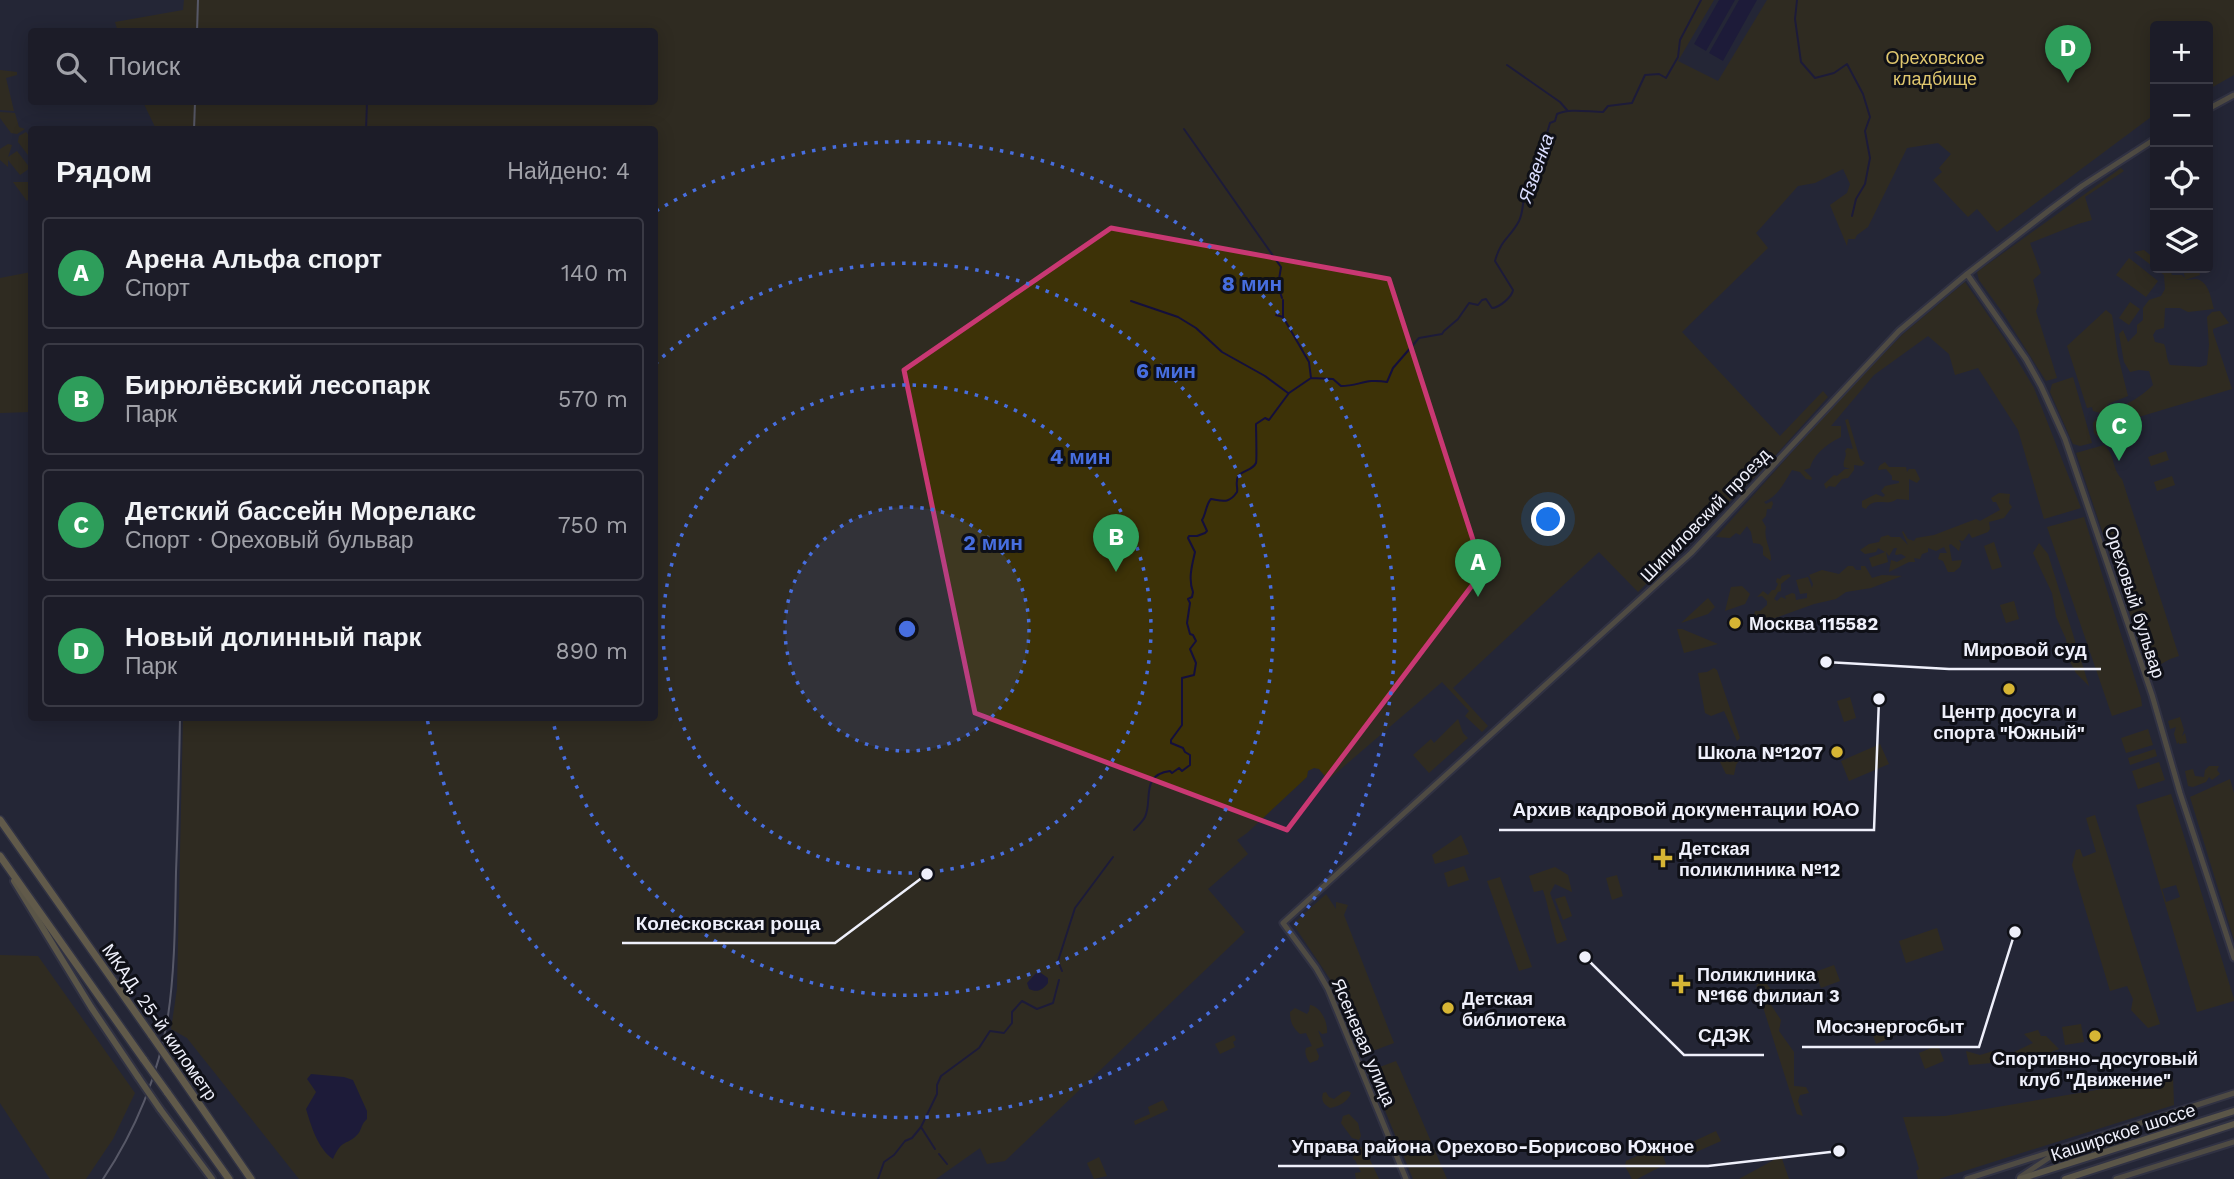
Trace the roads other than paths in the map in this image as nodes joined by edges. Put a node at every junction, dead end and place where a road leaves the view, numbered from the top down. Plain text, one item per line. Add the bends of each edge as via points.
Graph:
1 (2234, 95) edge
2 (2213, 106) edge
3 (2150, 142) edge
4 (1967, 274) junction
5 (0, 820) edge
6 (0, 857) edge
7 (1283, 923) joint
8 (2234, 958) edge
9 (2234, 1093) edge
10 (2234, 1111) edge
11 (2234, 1124) edge
12 (2234, 1142) edge
13 (2065, 1148) junction
14 (212, 1179) edge
15 (229, 1179) edge
16 (251, 1179) edge
17 (1406, 1179) edge
18 (1967, 1179) edge
19 (2019, 1179) edge
20 (2065, 1179) edge
21 (2116, 1179) edge

1 - 2 main road
3 - 4 main road, Шипиловский проезд via 2082,186
4 - 7 main road, Шипиловский проезд via 1899,331 1677,567
4 - 8 main road, Ореховый бульвар via 2026,359 2065,439
5 - 16 highway, МКАД, 25-й километр, bridge
6 - 14 main road, bridge via 91,1007
6 - 15 highway, МКАД, 25-й километр, bridge
7 - 17 main road, Ясеневая улица via 1328,989
9 - 13 main road
10 - 19 main road, Каширское шоссе
11 - 20 main road, Каширское шоссе
12 - 21 main road
13 - 18 main road
13 - 19 main road

